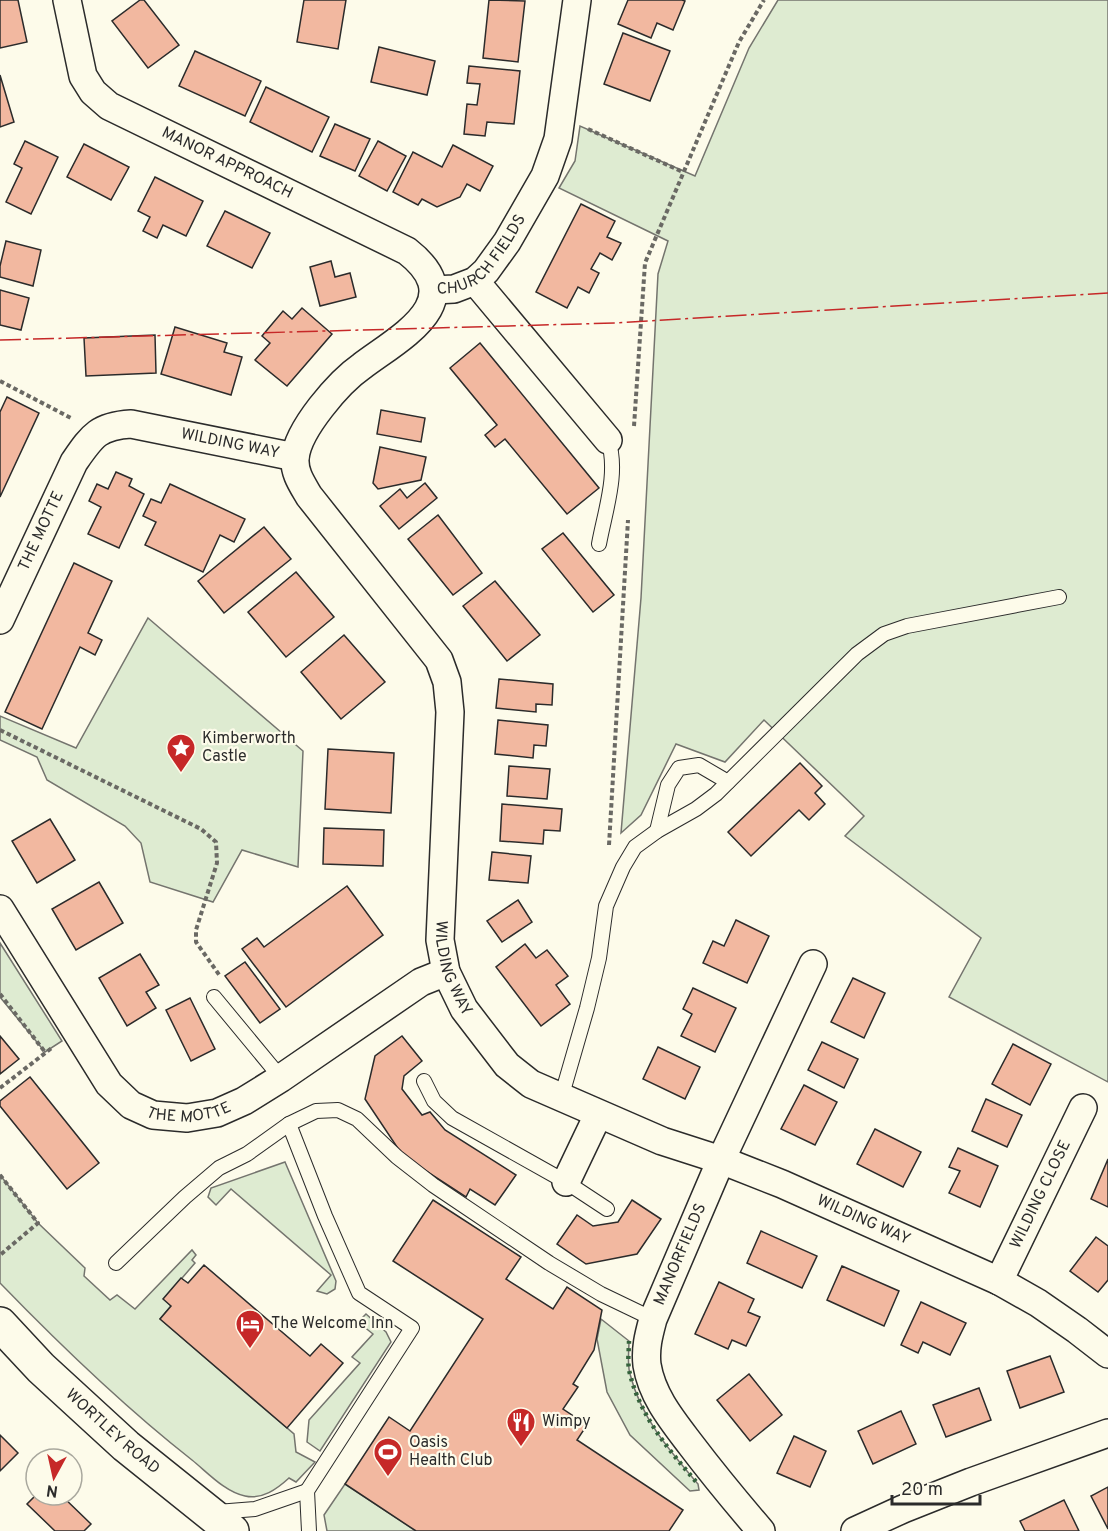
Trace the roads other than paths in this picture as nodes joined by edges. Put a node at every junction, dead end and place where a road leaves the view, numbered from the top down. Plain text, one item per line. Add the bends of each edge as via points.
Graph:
1 (67, 0) edge
2 (577, 0) edge
3 (475, 281) junction
4 (434, 290) junction
5 (92, 438) joint
6 (608, 440) joint
7 (295, 457) junction
8 (599, 544) dead end
9 (1059, 597) dead end
10 (0, 620) edge
11 (728, 782) junction
12 (657, 831) junction
13 (0, 909) edge
14 (813, 964) dead end
15 (446, 972) junction
16 (214, 997) dead end
17 (281, 1078) junction
18 (424, 1081) dead end
19 (561, 1098) junction
20 (1083, 1108) dead end
21 (598, 1115) junction
22 (289, 1124) junction
23 (721, 1160) junction
24 (566, 1182) junction
25 (607, 1209) dead end
26 (116, 1263) dead end
27 (999, 1281) junction
28 (653, 1319) junction
29 (0, 1324) edge
30 (1108, 1354) edge
31 (1108, 1433) edge
32 (307, 1491) junction
33 (220, 1522) edge
34 (309, 1531) edge
35 (761, 1531) edge
36 (855, 1531) edge

1 - 4 street, MANOR APPROACH via 83,76 109,106 406,251 429,274
2 - 3 street, CHURCH FIELDS via 558,140 545,176 507,242
3 - 4 street, CHURCH FIELDS via 454,289
3 - 6 street
4 - 7 street, CHURCH FIELDS via 422,320 360,367 333,394 302,437
5 - 7 street, WILDING WAY via 112,426 131,424
5 - 10 street, THE MOTTE via 74,462
6 - 8 lane via 612,476
7 - 15 street, WILDING WAY via 298,477 309,496 438,660 447,682 450,712 440,940
9 - 11 lane via 907,626 884,634 857,654
11 - 12 lane via 696,809
11 - 12 lane via 699,765 680,768 668,785
12 - 19 lane via 635,847 606,906 590,998
13 - 17 street, THE MOTTE via 109,1084 131,1106 153,1115 186,1118 217,1113
14 - 23 street, MANORFIELDS
15 - 17 street, THE MOTTE via 398,996
15 - 19 street, WILDING WAY via 464,1009 507,1065 531,1084
16 - 17 lane
18 - 24 lane via 434,1101 452,1118
19 - 21 street, WILDING WAY
20 - 27 street, WILDING CLOSE
21 - 23 street, WILDING WAY via 662,1142
21 - 24 street
22 - 26 lane via 247,1154 219,1168
22 - 28 lane via 316,1111 338,1110 357,1119 442,1192 549,1263
22 - 32 lane via 359,1293 412,1328
23 - 27 street, WILDING WAY
23 - 28 street, MANORFIELDS
24 - 25 lane
27 - 30 street, WILDING WAY via 1038,1303
28 - 35 street, MANORFIELDS via 647,1364 654,1390 665,1411
29 - 33 main road, WORTLEY ROAD via 41,1368 126,1446
31 - 36 street via 971,1482
32 - 33 lane
32 - 34 lane

